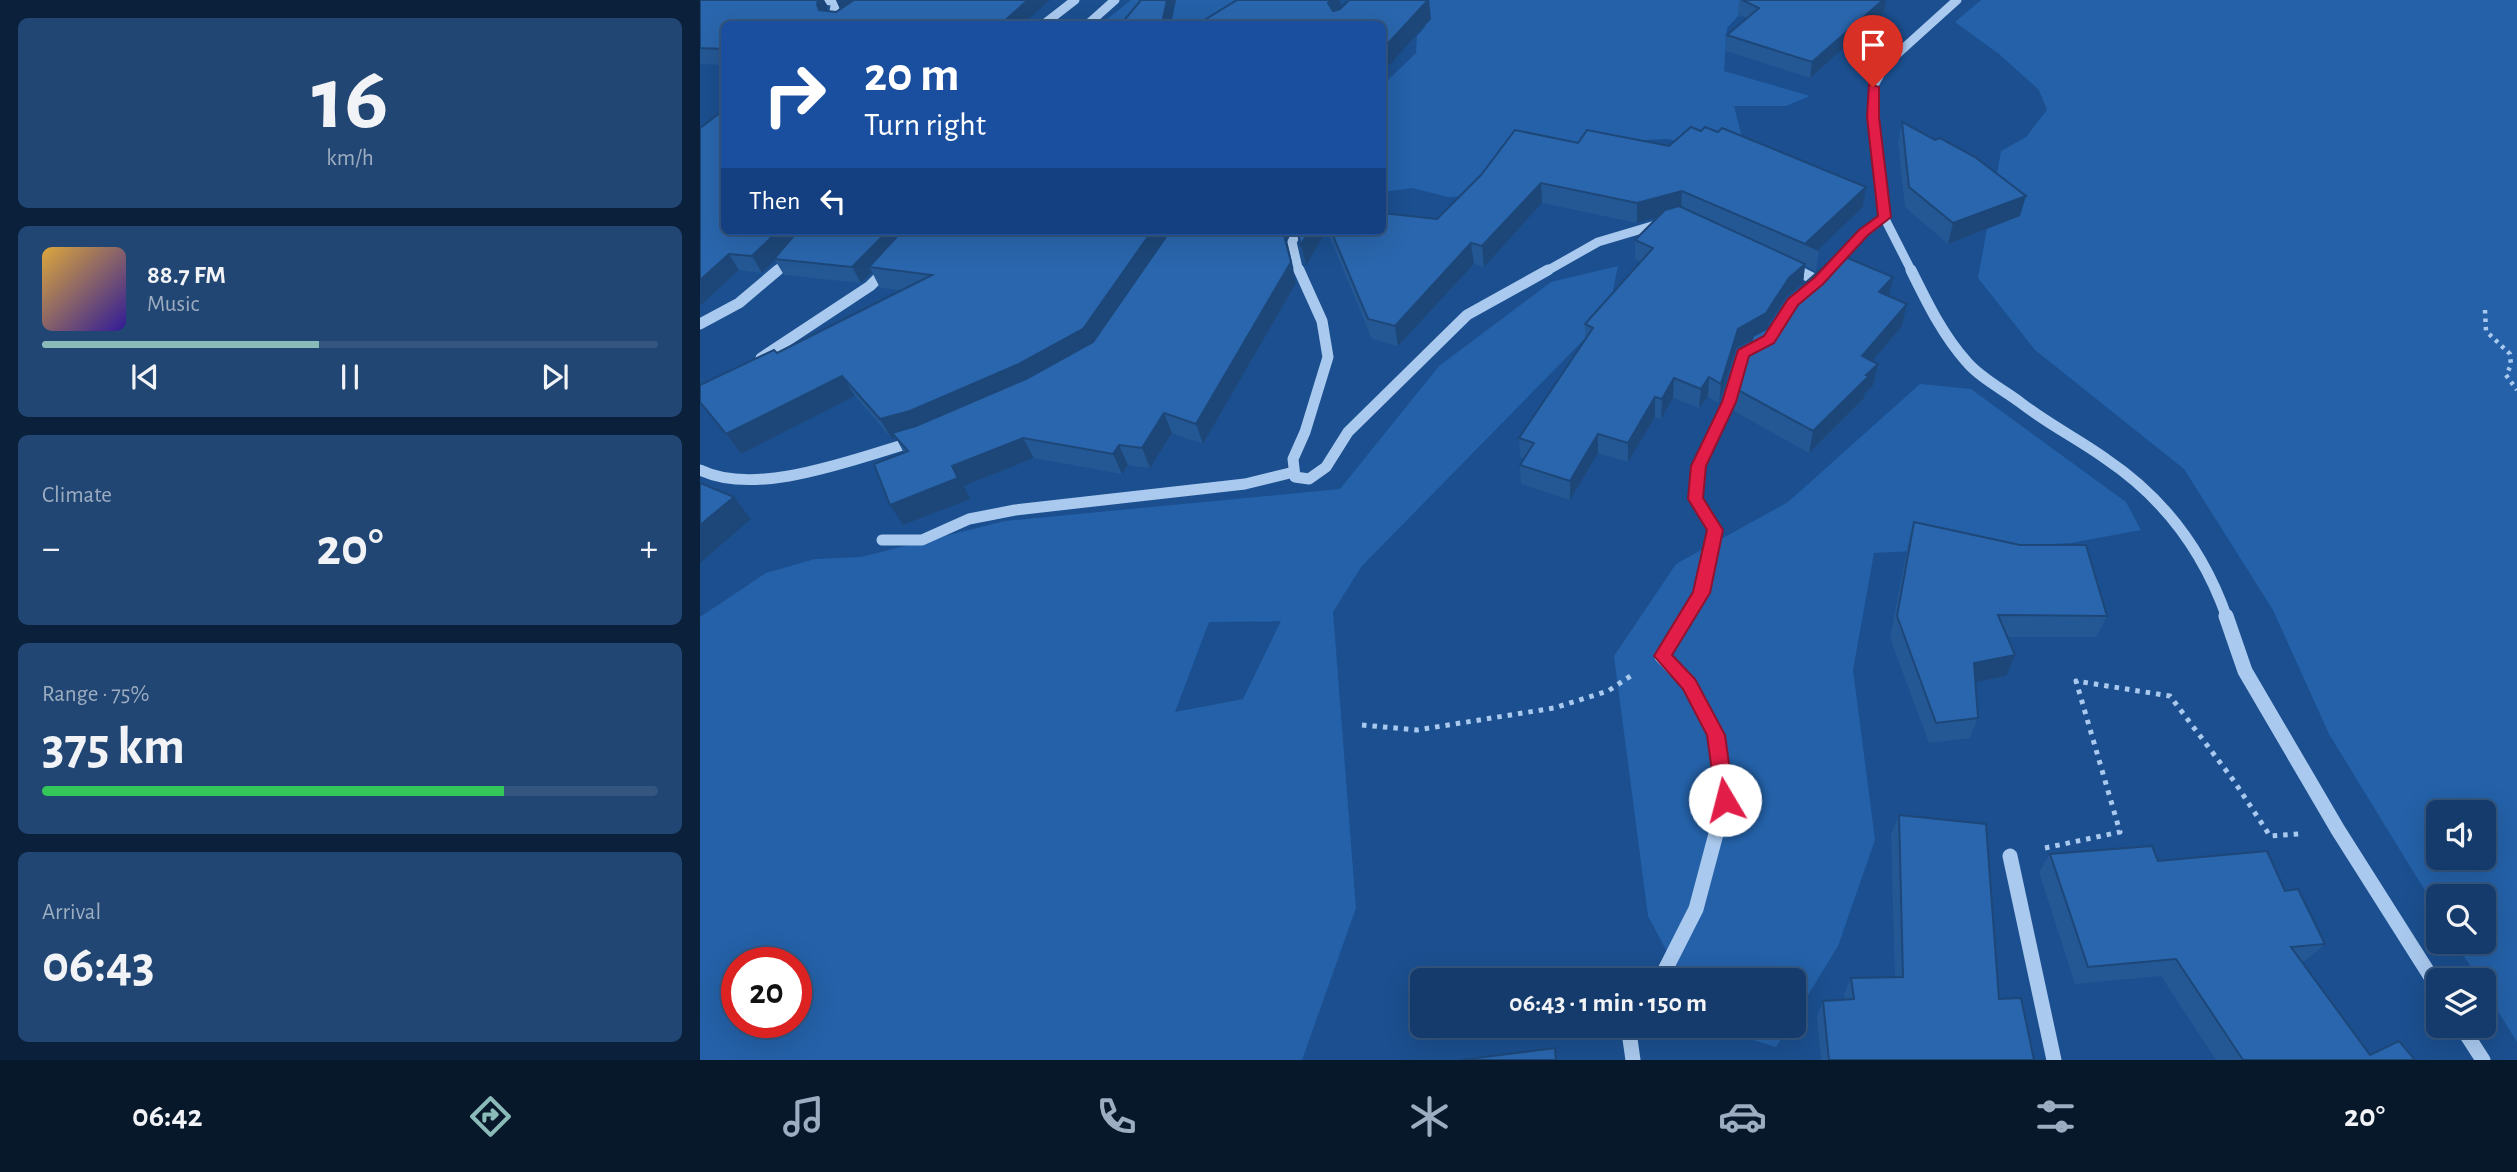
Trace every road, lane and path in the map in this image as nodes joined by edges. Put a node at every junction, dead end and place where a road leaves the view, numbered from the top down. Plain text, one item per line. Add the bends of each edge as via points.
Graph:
1 (826, 0) edge
2 (1075, 0) edge
3 (1115, 0) edge
4 (1957, 0) edge
5 (850, 14) edge
6 (1048, 21) edge
7 (1091, 21) edge
8 (1884, 217) junction
9 (1679, 218) edge
10 (809, 235) edge
11 (1296, 235) edge
12 (896, 259) edge
13 (1781, 263) edge
14 (2485, 310) dead end
15 (700, 324) edge
16 (1775, 330) edge
17 (748, 365) edge
18 (2517, 390) edge
19 (925, 439) edge
20 (1294, 472) junction
21 (702, 475) edge
22 (882, 540) dead end
23 (1662, 656) junction
24 (1362, 725) dead end
25 (2338, 830) junction
26 (2010, 856) joint
27 (1666, 968) edge
28 (2426, 969) edge
29 (1630, 1038) edge
30 (2469, 1038) edge
31 (1633, 1060) edge
32 (2054, 1060) edge
33 (2483, 1060) edge

1 - 5 street via 836,2 832,20
2 - 6 street
3 - 7 street
4 - 8 street via 1885,65 1873,87
8 - 13 street via 1814,284
8 - 25 street via 1939,325 1967,363 2154,496 2187,536 2219,596 2245,671
9 - 20 street via 1598,242 1467,316 1348,432 1326,467 1309,479 1295,477
10 - 15 street via 778,270 739,303
11 - 20 street via 1292,242 1295,261 1322,321 1328,357 1293,458
12 - 17 street via 870,286
14 - 18 path via 2485,331 2510,354 2506,375
16 - 23 street via 1769,340 1742,353 1729,402 1699,466 1696,499 1716,530 1701,593
19 - 21 street via 780,478
20 - 22 street via 1245,485 1015,510 969,519 922,540
23 - 24 path via 1608,691 1554,708 1417,730
23 - 27 street via 1689,684 1716,735 1725,800 1696,909
25 - 26 path via 2270,836 2170,696 2076,681 2120,832
25 - 28 street
26 - 32 street
29 - 31 street
30 - 33 street

